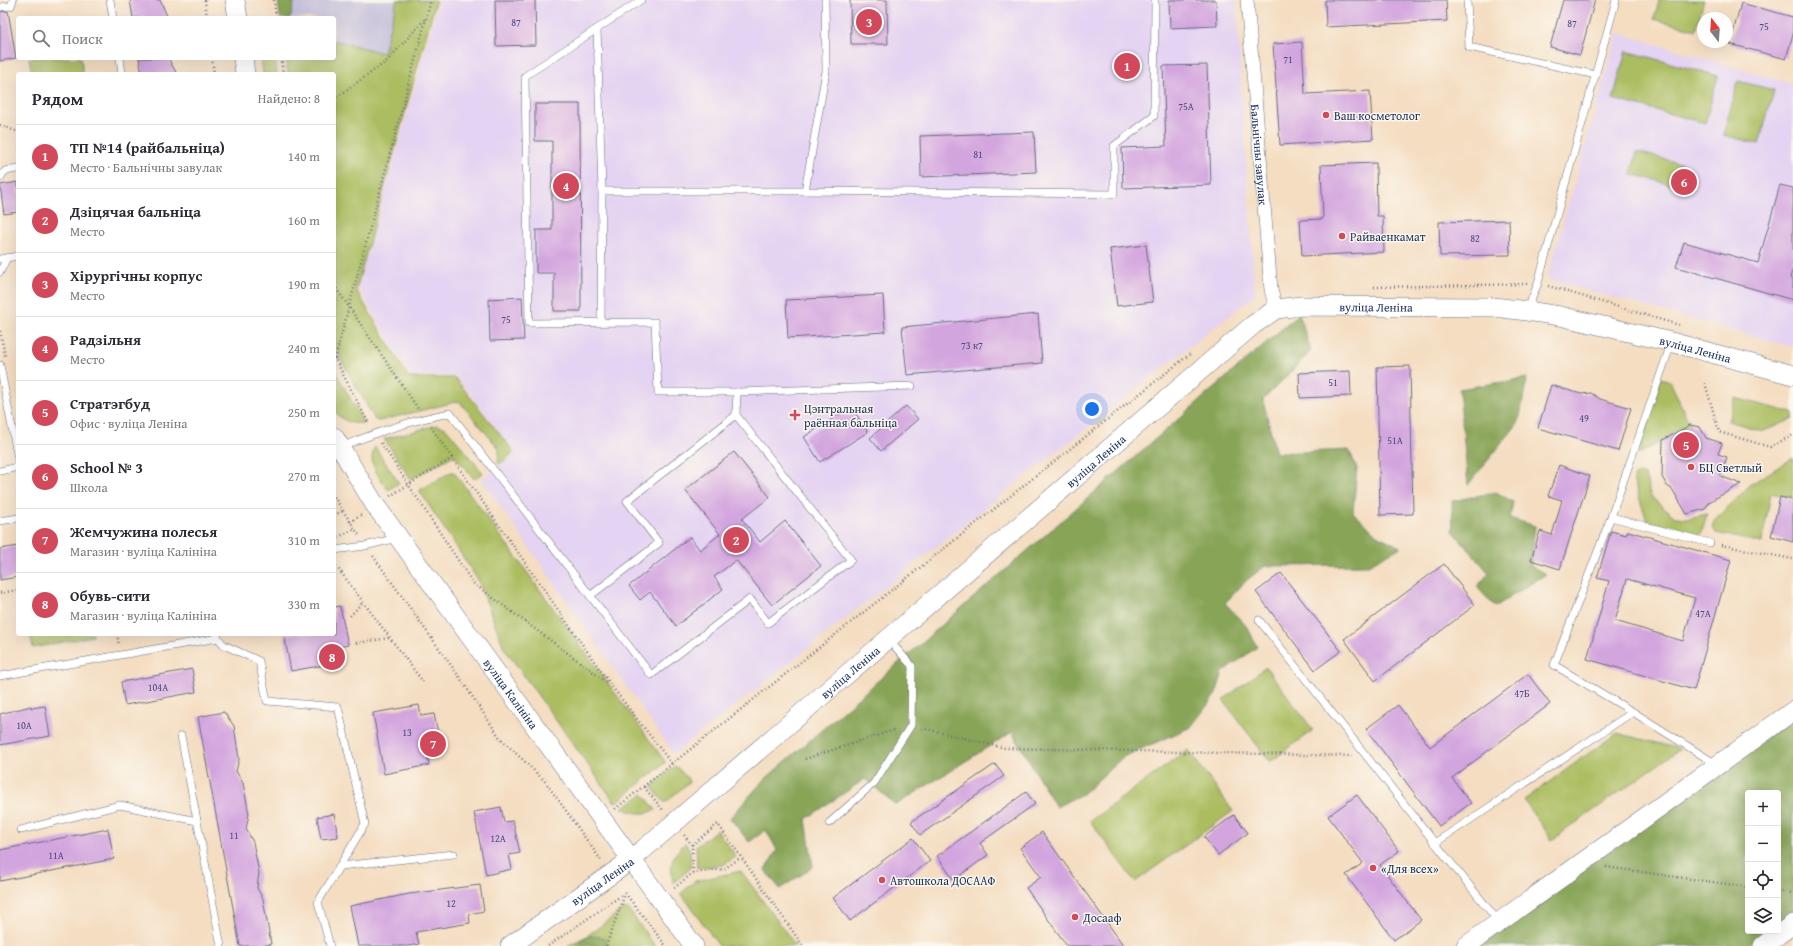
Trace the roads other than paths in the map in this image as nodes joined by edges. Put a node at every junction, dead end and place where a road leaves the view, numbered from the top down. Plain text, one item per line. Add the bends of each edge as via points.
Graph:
1 (13, 0) edge
2 (110, 0) edge
3 (235, 0) edge
4 (641, 0) edge
5 (825, 0) edge
6 (1155, 0) edge
7 (1247, 0) edge
8 (1467, 0) edge
9 (1616, 0) edge
10 (0, 8) edge
11 (113, 16) edge
12 (238, 16) edge
13 (598, 29) junction
14 (120, 60) edge
15 (243, 60) edge
16 (122, 72) edge
17 (245, 72) edge
18 (1596, 75) junction
19 (16, 169) edge
20 (0, 178) edge
21 (602, 191) junction
22 (805, 191) junction
23 (16, 256) edge
24 (3, 258) edge
25 (0, 272) edge
26 (1276, 309) junction
27 (1527, 311) junction
28 (601, 322) junction
29 (1671, 342) junction
30 (0, 364) edge
31 (1793, 375) edge
32 (912, 386) dead end
33 (737, 392) junction
34 (736, 416) junction
35 (337, 442) edge
36 (16, 448) edge
37 (16, 467) edge
38 (0, 471) edge
39 (16, 518) edge
40 (1611, 518) junction
41 (0, 521) edge
42 (399, 537) junction
43 (1708, 542) road end
44 (336, 550) edge
45 (590, 596) junction
46 (1260, 620) dead end
47 (218, 636) edge
48 (888, 639) junction
49 (0, 676) edge
50 (1793, 711) edge
51 (1633, 712) junction
52 (181, 736) dead end
53 (1718, 765) junction
54 (197, 821) junction
55 (829, 823) dead end
56 (21, 830) dead end
57 (1435, 843) junction
58 (454, 854) dead end
59 (631, 860) junction
60 (340, 866) junction
61 (1499, 922) junction
62 (1793, 924) edge
63 (222, 946) edge
64 (330, 946) edge
65 (510, 946) edge
66 (694, 946) edge
67 (1466, 946) edge
68 (1763, 946) edge

1 - 10 lane via 11,6
2 - 11 lane
3 - 12 street
4 - 13 lane
5 - 22 lane via 826,71
6 - 22 lane via 1154,116 1114,146 1114,194
7 - 26 street, Бальнічны завулак via 1271,290
8 - 18 lane via 1469,47
9 - 18 lane
13 - 21 lane
13 - 28 lane via 525,76 529,323
14 - 16 lane
15 - 17 street
18 - 27 lane via 1538,283
19 - 20 lane via 5,171
21 - 22 lane
21 - 28 lane
23 - 24 lane
24 - 25 lane
26 - 27 street, вуліца Леніна via 1301,306 1494,307
26 - 48 street, вуліца Леніна via 1247,331
27 - 29 street, вуліца Леніна via 1560,316
28 - 33 lane via 655,322 658,392
29 - 31 street, вуліца Леніна
29 - 40 lane
30 - 36 lane
32 - 33 lane
33 - 34 lane
34 - 45 lane via 627,501 659,543
34 - 45 lane via 851,560 768,623 750,599 650,675
35 - 42 street, вуліца Калініна
35 - 45 lane via 450,413
37 - 38 lane
39 - 41 lane
40 - 43 lane
40 - 51 lane via 1554,665
42 - 44 lane via 365,546
42 - 59 street, вуліца Калініна
46 - 57 lane
47 - 49 lane
47 - 60 lane via 224,645 259,661 267,701 338,708 365,824
48 - 55 lane via 912,666 910,725 874,783
48 - 59 street, вуліца Леніна
50 - 53 street
51 - 53 lane
51 - 57 lane
52 - 54 lane
53 - 61 street
54 - 56 lane via 120,805
54 - 63 lane
57 - 61 lane
58 - 60 lane
59 - 65 street, вуліца Леніна
59 - 66 street, вуліца Калініна
60 - 64 lane via 318,902
61 - 67 street
62 - 68 street

